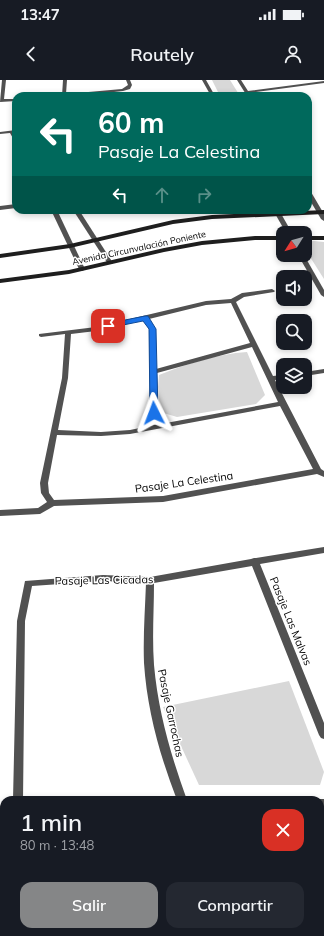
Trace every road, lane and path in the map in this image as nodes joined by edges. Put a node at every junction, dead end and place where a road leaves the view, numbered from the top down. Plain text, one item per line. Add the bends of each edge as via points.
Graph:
1 (4, 80) edge
2 (65, 80) edge
3 (128, 80) edge
4 (204, 80) edge
5 (239, 80) edge
6 (317, 82) edge
7 (324, 82) edge
8 (64, 92) edge
9 (103, 92) edge
10 (211, 92) edge
11 (247, 92) edge
12 (260, 92) edge
13 (12, 100) edge
14 (0, 101) edge
15 (12, 131) edge
16 (0, 133) edge
17 (312, 198) edge
18 (12, 206) edge
19 (0, 208) edge
20 (322, 212) edge
21 (56, 214) edge
22 (78, 214) edge
23 (252, 214) edge
24 (279, 214) edge
25 (324, 219) edge
26 (285, 226) edge
27 (276, 238) edge
28 (312, 238) edge
29 (324, 238) edge
30 (94, 240) junction
31 (70, 246) junction
32 (0, 256) edge
33 (305, 262) edge
34 (110, 264) junction
35 (82, 269) junction
36 (0, 281) edge
37 (272, 291) dead end
38 (324, 296) edge
39 (233, 301) junction
40 (145, 318) junction
41 (68, 332) junction
42 (41, 335) dead end
43 (254, 344) junction
44 (324, 371) edge
45 (154, 372) junction
46 (312, 373) edge
47 (276, 378) edge
48 (270, 379) junction
49 (282, 403) junction
50 (164, 426) junction
51 (55, 432) junction
52 (321, 473) edge
53 (52, 503) junction
54 (0, 513) edge
55 (324, 550) edge
56 (254, 561) junction
57 (150, 580) junction
58 (324, 734) edge
59 (18, 796) edge
60 (181, 796) edge

1 - 14 street
2 - 8 street
3 - 9 street via 128,88
4 - 10 street
5 - 11 street
6 - 7 street
6 - 12 street
13 - 14 street
15 - 16 street
17 - 20 street
18 - 19 street
20 - 25 street
21 - 31 street
22 - 30 street
23 - 30 street, Avenida Circunvalación Poniente via 173,222
24 - 26 street
27 - 34 street, Avenida Circunvalación Poniente via 202,243
28 - 29 street
30 - 31 street, Avenida Circunvalación Poniente
30 - 34 street
31 - 32 street, Avenida Circunvalación Poniente
31 - 35 street
33 - 38 street
34 - 35 street, Avenida Circunvalación Poniente
35 - 36 street, Avenida Circunvalación Poniente
37 - 39 street via 242,295
39 - 40 street via 206,303
39 - 43 street, Pasaje La Celestina
40 - 41 street
40 - 45 street via 152,329
41 - 42 street
41 - 51 street via 65,378
43 - 45 street
43 - 48 street, Pasaje La Celestina
44 - 46 street
45 - 50 street via 154,413
47 - 48 street
48 - 49 street, Pasaje La Celestina
49 - 50 street
49 - 52 street, Pasaje La Celestina
50 - 51 street via 101,434
51 - 53 street via 44,489
52 - 53 street, Pasaje La Celestina via 163,499
53 - 54 street via 40,511
55 - 56 street, Pasaje Las Cicadas
56 - 57 street, Pasaje Las Cicadas
56 - 58 street, Pasaje Las Malvas
57 - 59 street, Pasaje Las Cicadas via 103,578 28,583 21,621
57 - 60 street, Pasaje Garrochas via 149,664 164,748

